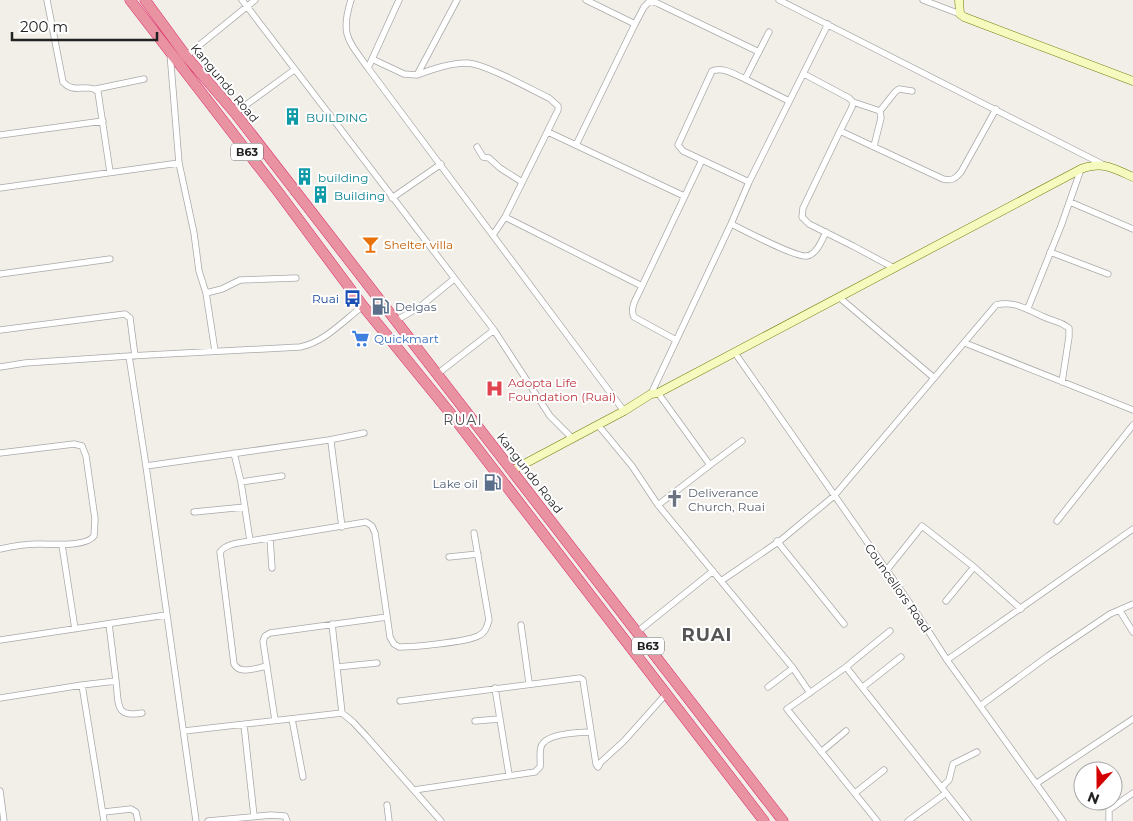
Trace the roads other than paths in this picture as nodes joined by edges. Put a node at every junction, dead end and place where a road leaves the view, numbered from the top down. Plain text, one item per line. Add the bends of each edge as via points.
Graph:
1 (47, 0) edge
2 (130, 0) edge
3 (145, 0) edge
4 (242, 0) edge
5 (255, 0) edge
6 (350, 0) edge
7 (399, 0) edge
8 (457, 0) edge
9 (586, 0) edge
10 (779, 0) edge
11 (923, 0) edge
12 (959, 0) edge
13 (649, 1) edge
14 (247, 7) junction
15 (960, 14) junction
16 (635, 24) junction
17 (828, 24) junction
18 (768, 32) dead end
19 (169, 50) junction
20 (759, 52) junction
21 (186, 56) junction
22 (372, 58) junction
23 (368, 68) junction
24 (294, 70) junction
25 (804, 74) junction
26 (417, 75) junction
27 (144, 79) dead end
28 (745, 79) junction
29 (1133, 81) edge
30 (96, 89) junction
31 (912, 91) dead end
32 (789, 101) junction
33 (853, 102) junction
34 (996, 109) junction
35 (880, 111) junction
36 (235, 113) junction
37 (103, 121) junction
38 (840, 131) junction
39 (548, 132) junction
40 (0, 136) edge
41 (576, 145) junction
42 (874, 146) junction
43 (477, 147) dead end
44 (702, 160) junction
45 (179, 163) junction
46 (441, 164) junction
47 (1104, 165) junction
48 (1081, 169) junction
49 (110, 172) junction
50 (1133, 177) edge
51 (522, 182) junction
52 (749, 182) junction
53 (0, 188) edge
54 (684, 196) junction
55 (392, 198) junction
56 (1070, 202) junction
57 (505, 218) junction
58 (731, 224) junction
59 (1133, 230) edge
60 (826, 232) junction
61 (494, 234) junction
62 (1050, 252) junction
63 (110, 259) dead end
64 (894, 268) junction
65 (0, 274) edge
66 (1108, 274) dead end
67 (296, 278) dead end
68 (454, 279) junction
69 (642, 286) junction
70 (206, 293) junction
71 (840, 298) junction
72 (363, 306) junction
73 (1028, 308) junction
74 (394, 320) junction
75 (381, 328) junction
76 (0, 330) edge
77 (494, 330) junction
78 (676, 340) junction
79 (964, 343) junction
80 (215, 351) junction
81 (735, 353) junction
82 (132, 356) junction
83 (0, 367) edge
84 (436, 375) junction
85 (933, 378) junction
86 (1062, 382) junction
87 (655, 393) junction
88 (1133, 410) edge
89 (624, 411) junction
90 (1133, 424) edge
91 (598, 425) junction
92 (364, 434) dead end
93 (574, 439) junction
94 (329, 440) junction
95 (742, 441) dead end
96 (234, 452) junction
97 (0, 453) edge
98 (710, 465) junction
99 (146, 466) junction
100 (511, 471) junction
101 (282, 476) dead end
102 (241, 482) junction
103 (834, 496) junction
104 (658, 505) junction
105 (245, 507) junction
106 (194, 512) dead end
107 (1057, 521) dead end
108 (342, 527) junction
109 (1133, 528) edge
110 (474, 533) dead end
111 (270, 538) junction
112 (250, 541) junction
113 (777, 541) junction
114 (62, 544) junction
115 (0, 549) edge
116 (478, 554) junction
117 (449, 557) dead end
118 (974, 567) junction
119 (272, 568) dead end
120 (713, 571) junction
121 (886, 571) junction
122 (721, 581) junction
123 (946, 600) dead end
124 (1133, 604) edge
125 (1022, 608) junction
126 (1120, 611) junction
127 (166, 615) junction
128 (387, 617) junction
129 (110, 624) junction
130 (332, 624) junction
131 (844, 624) dead end
132 (521, 625) dead end
133 (75, 629) junction
134 (641, 629) dead end
135 (890, 631) dead end
136 (1133, 632) edge
137 (0, 640) edge
138 (901, 658) dead end
139 (948, 660) junction
140 (377, 663) dead end
141 (267, 666) junction
142 (337, 667) junction
143 (846, 667) junction
144 (792, 668) junction
145 (116, 681) junction
146 (529, 683) junction
147 (82, 684) junction
148 (768, 687) dead end
149 (495, 688) junction
150 (863, 688) junction
151 (810, 693) junction
152 (666, 694) junction
153 (0, 698) edge
154 (400, 700) dead end
155 (980, 706) junction
156 (142, 713) dead end
157 (342, 713) junction
158 (292, 719) junction
159 (499, 719) junction
160 (1133, 719) edge
161 (276, 720) junction
162 (475, 720) dead end
163 (244, 725) junction
164 (184, 731) junction
165 (590, 732) junction
166 (846, 732) dead end
167 (821, 752) junction
168 (977, 752) dead end
169 (884, 770) dead end
170 (509, 775) junction
171 (303, 777) dead end
172 (1037, 783) junction
173 (942, 787) junction
174 (414, 790) junction
175 (0, 791) edge
176 (946, 793) junction
177 (1133, 793) edge
178 (855, 794) junction
179 (387, 805) dead end
180 (104, 812) junction
181 (254, 816) junction
182 (4, 821) edge
183 (104, 821) edge
184 (138, 821) edge
185 (196, 821) edge
186 (208, 821) edge
187 (288, 821) edge
188 (389, 821) edge
189 (441, 821) edge
190 (764, 821) edge
191 (783, 821) edge
192 (877, 821) edge
193 (908, 821) edge
194 (968, 821) edge
195 (1063, 821) edge
196 (1109, 821) edge

1 - 30 street via 62,82 72,89
2 - 19 highway, Kangundo Road / B63
3 - 21 highway, Kangundo Road / B63
4 - 14 street
5 - 14 street
6 - 23 street via 345,30
7 - 22 street
8 - 26 street
9 - 16 street
10 - 17 street
11 - 15 street
12 - 15 street
13 - 16 street
13 - 20 street
14 - 21 street
14 - 24 street
15 - 29 street
16 - 41 street
17 - 25 street
17 - 34 street
18 - 20 street
19 - 45 street
19 - 72 highway, Kangundo Road / B63
20 - 28 street
21 - 36 highway, Kangundo Road / B63
22 - 23 street
22 - 26 street via 404,74
23 - 46 street
24 - 36 street
24 - 55 street
25 - 32 street
25 - 33 street
26 - 39 street via 450,65 468,63 483,67 555,102 558,110
27 - 30 street
28 - 32 street
28 - 44 street via 718,69 708,77 678,145 683,152
30 - 37 street
31 - 35 street via 895,92
32 - 52 street
33 - 35 street
33 - 38 street
34 - 42 street via 961,172 950,181
34 - 47 street
35 - 42 street
36 - 74 highway, Kangundo Road / B63
37 - 40 street
37 - 49 street
38 - 42 street
38 - 60 street via 802,214 805,222
39 - 41 street
39 - 51 street
41 - 54 street
43 - 51 street via 484,157
44 - 52 street
44 - 54 street
45 - 49 street
45 - 70 street
46 - 55 street
46 - 61 street
47 - 48 street
47 - 50 street
48 - 56 street
48 - 64 street
49 - 53 street
51 - 57 street
52 - 58 street
54 - 69 street
55 - 68 street
56 - 59 street
56 - 62 street
57 - 61 street
57 - 69 street
58 - 60 street via 798,255 807,256 815,251
58 - 78 street
60 - 64 street
61 - 89 street
62 - 66 street
62 - 73 street
63 - 65 street
64 - 71 street
67 - 70 street via 240,280
68 - 74 street via 421,306
68 - 77 street
69 - 78 street via 632,308 634,317
70 - 80 street
71 - 81 street
71 - 85 street
72 - 75 highway, Kangundo Road / B63
72 - 80 street via 326,336 306,346
73 - 79 street via 1005,303 996,305
73 - 86 street via 1069,328
74 - 75 highway
74 - 84 highway, Kangundo Road / B63
75 - 152 highway, Kangundo Road / B63
76 - 82 street via 126,314 130,318
77 - 84 street
77 - 93 street via 550,416
78 - 87 street
79 - 85 street
79 - 86 street
80 - 82 street
81 - 87 street
81 - 103 street, Councellors Road
82 - 83 street
82 - 99 street
84 - 100 highway, Kangundo Road / B63
85 - 103 street
86 - 88 street
87 - 89 street
87 - 98 street
89 - 91 street
90 - 107 street
91 - 93 street
91 - 104 street via 632,466
92 - 94 street
93 - 100 street
94 - 96 street
94 - 108 street
95 - 98 street
96 - 99 street
96 - 102 street
97 - 114 street via 74,444 85,450 95,533 87,541
98 - 104 street
99 - 127 street
100 - 191 highway, Kangundo Road / B63
101 - 102 street
102 - 105 street
103 - 113 street
103 - 121 street, Councellors Road
104 - 120 street
105 - 106 street
105 - 112 street
108 - 111 street
108 - 128 street via 366,522 375,532
109 - 125 street
110 - 116 street
111 - 112 street
111 - 119 street
112 - 141 street via 229,545 220,552 234,664 240,670
113 - 122 street
113 - 131 street
114 - 115 street
114 - 133 street
116 - 117 street
116 - 128 street via 489,620 487,628 478,637 399,646 391,641
118 - 121 street via 922,526
118 - 123 street
118 - 125 street
120 - 122 street
120 - 134 street
121 - 139 street, Councellors Road
122 - 144 street
124 - 126 street
125 - 139 street
126 - 136 street
126 - 155 street via 1110,614 1048,656
127 - 129 street
127 - 164 street
128 - 130 street
129 - 133 street
129 - 145 street
130 - 141 street via 267,634 263,641
130 - 142 street
132 - 146 street
133 - 137 street
135 - 143 street
138 - 150 street
139 - 155 street, Councellors Road
140 - 142 street
141 - 161 street
142 - 157 street
143 - 150 street
143 - 151 street
144 - 148 street
144 - 151 street
145 - 147 street
145 - 156 street via 123,712 131,715
146 - 149 street
146 - 165 street via 581,678
147 - 153 street
147 - 180 street
149 - 154 street
149 - 159 street
150 - 173 street
151 - 167 street via 787,709
152 - 165 street via 598,767
152 - 190 highway, Kangundo Road / B63
155 - 172 street, Councellors Road
157 - 158 street
157 - 174 street
158 - 161 street
158 - 171 street
159 - 162 street
159 - 170 street
160 - 172 street
161 - 163 street
163 - 164 street
163 - 181 street
164 - 185 street
165 - 170 street via 547,739 541,746 539,770
166 - 167 street
167 - 178 street
168 - 173 street via 953,764 949,780
169 - 178 street
170 - 174 street
172 - 195 street, Councellors Road
173 - 176 street
174 - 189 street
175 - 182 street
176 - 193 street
176 - 194 street
177 - 196 street via 1109,810
178 - 192 street
179 - 188 street
180 - 183 street
180 - 184 street via 131,809 138,815
181 - 186 street
181 - 187 street via 281,815

